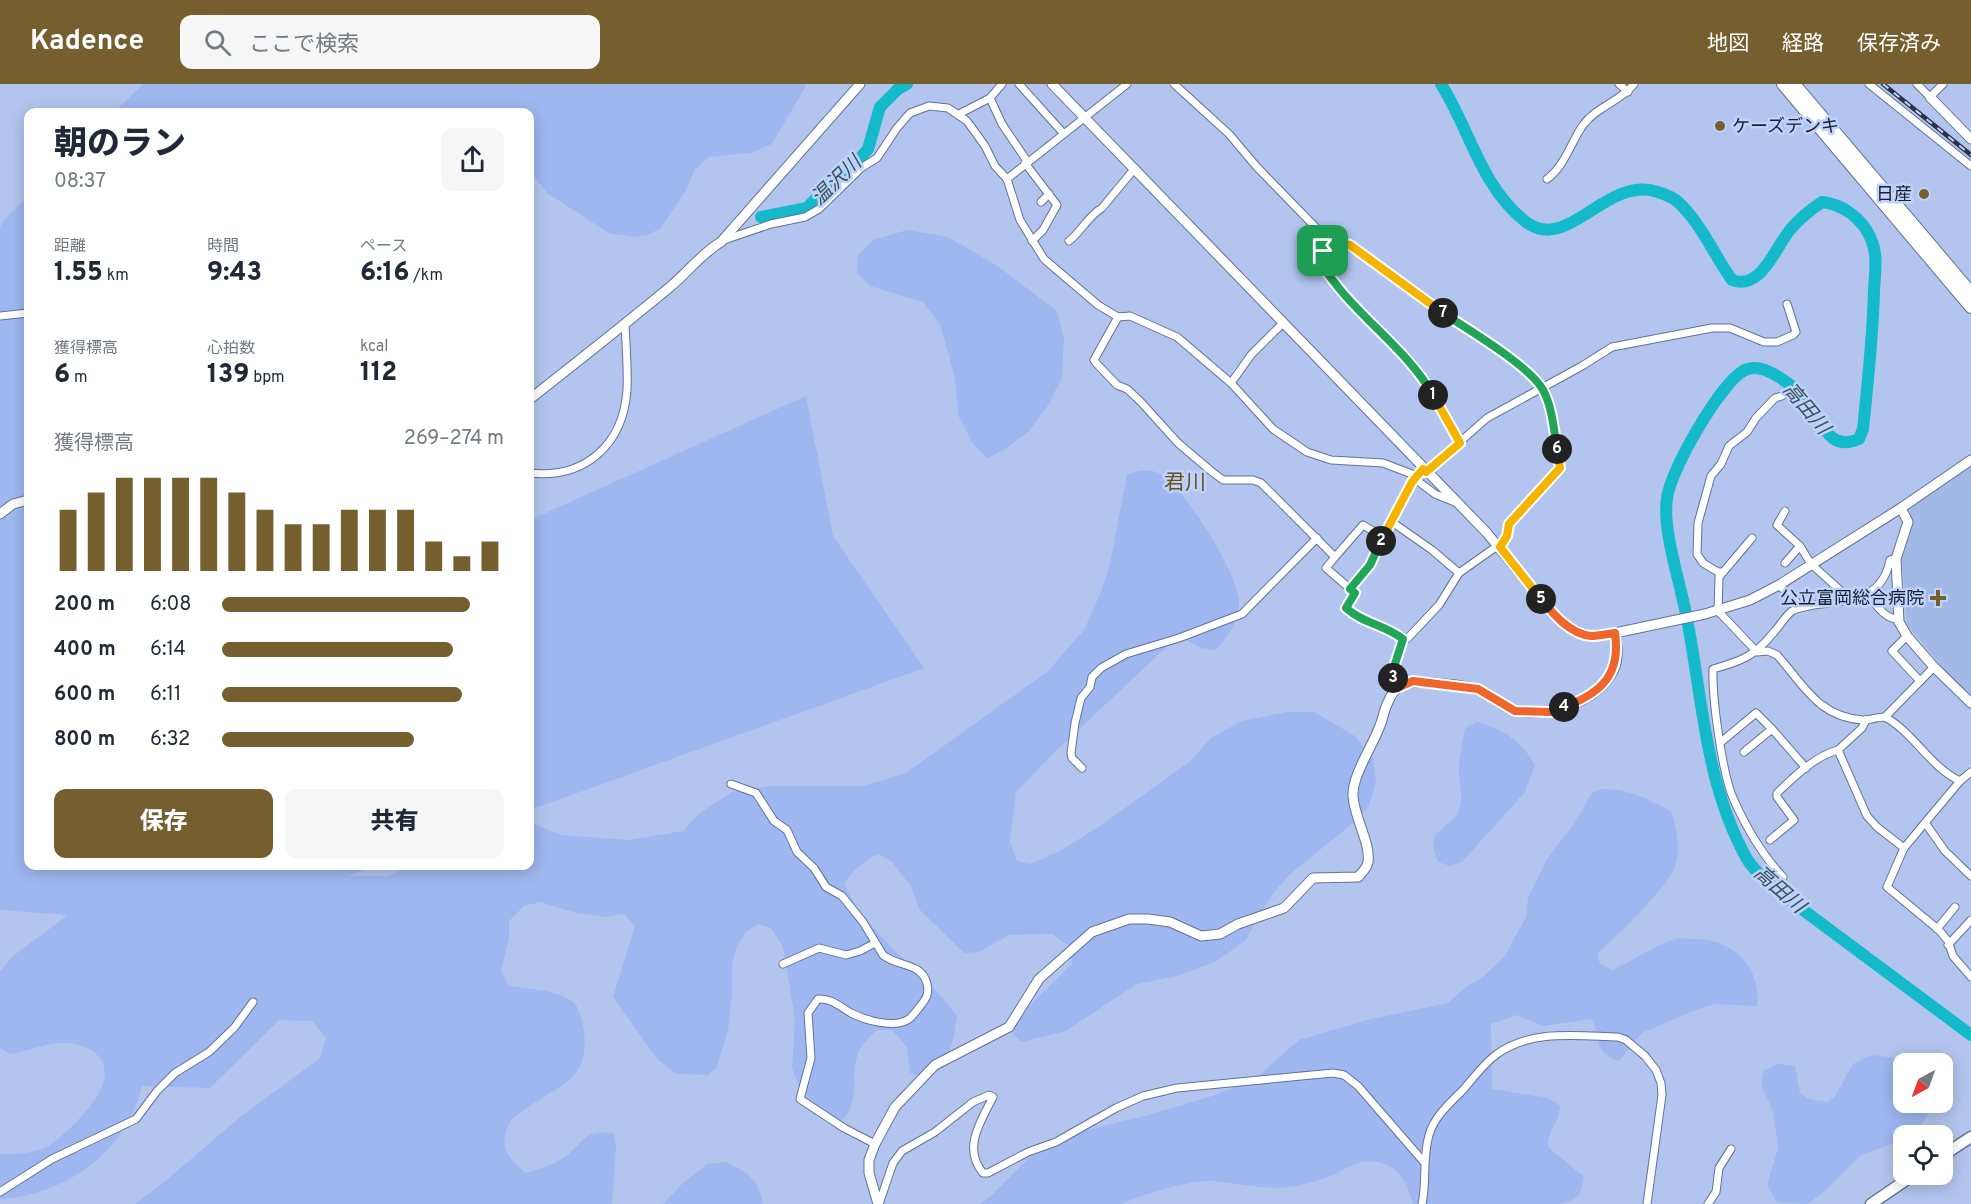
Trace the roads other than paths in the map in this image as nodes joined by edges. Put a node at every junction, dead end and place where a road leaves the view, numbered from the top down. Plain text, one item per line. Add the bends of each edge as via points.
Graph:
1 (860, 84) edge
2 (1002, 84) edge
3 (1019, 84) edge
4 (1052, 84) edge
5 (1127, 84) edge
6 (1174, 84) edge
7 (1619, 84) edge
8 (1634, 84) edge
9 (1783, 84) edge
10 (1794, 84) edge
11 (1869, 84) edge
12 (1917, 84) edge
13 (1943, 84) edge
14 (1628, 92) junction
15 (1930, 97) junction
16 (990, 98) junction
17 (959, 114) junction
18 (1086, 117) junction
19 (1969, 133) edge
20 (1064, 134) junction
21 (1026, 162) junction
22 (1971, 166) edge
23 (1135, 168) junction
24 (1007, 179) junction
25 (1547, 179) dead end
26 (1049, 194) junction
27 (1041, 202) dead end
28 (1032, 241) junction
29 (1069, 241) dead end
30 (721, 242) junction
31 (1323, 251) junction
32 (1971, 293) edge
33 (1787, 304) dead end
34 (1971, 307) edge
35 (24, 313) edge
36 (0, 316) edge
37 (1118, 317) junction
38 (625, 324) junction
39 (1282, 324) junction
40 (1232, 383) junction
41 (1542, 388) junction
42 (534, 396) edge
43 (1782, 396) dead end
44 (1460, 443) junction
45 (1971, 460) edge
46 (534, 473) edge
47 (1420, 474) junction
48 (24, 501) edge
49 (1901, 508) junction
50 (1785, 511) dead end
51 (0, 514) edge
52 (1392, 522) junction
53 (1383, 537) junction
54 (1317, 538) junction
55 (1752, 538) dead end
56 (1800, 546) junction
57 (1500, 547) junction
58 (1335, 557) junction
59 (1896, 560) junction
60 (1785, 563) dead end
61 (1811, 564) junction
62 (1723, 572) junction
63 (1459, 573) junction
64 (1778, 585) junction
65 (1350, 589) junction
66 (1868, 595) junction
67 (1851, 600) junction
68 (1800, 608) junction
69 (1718, 611) junction
70 (1899, 619) junction
71 (1615, 633) junction
72 (1907, 636) junction
73 (1403, 639) junction
74 (1757, 652) junction
75 (1934, 668) junction
76 (1920, 681) junction
77 (1397, 688) junction
78 (1971, 703) edge
79 (1885, 717) junction
80 (1866, 720) junction
81 (1772, 729) junction
82 (1721, 742) junction
83 (1838, 750) junction
84 (1744, 752) dead end
85 (1082, 768) dead end
86 (1806, 768) junction
87 (1971, 772) edge
88 (1960, 781) junction
89 (731, 784) dead end
90 (1926, 824) junction
91 (1770, 840) dead end
92 (1904, 848) junction
93 (1971, 876) edge
94 (1783, 877) dead end
95 (1955, 907) dead end
96 (1971, 920) edge
97 (1937, 929) junction
98 (875, 943) junction
99 (1948, 945) junction
100 (783, 964) dead end
101 (1971, 977) edge
102 (253, 1002) dead end
103 (1971, 1137) edge
104 (875, 1144) junction
105 (1731, 1149) dead end
106 (1953, 1149) edge
107 (1423, 1161) junction
108 (1899, 1185) edge
109 (0, 1192) edge
110 (878, 1204) edge
111 (1422, 1204) edge
112 (1647, 1204) edge
113 (1708, 1204) edge
114 (1871, 1204) edge

1 - 30 street
2 - 16 street
3 - 20 street
4 - 18 street
5 - 18 street
6 - 31 street via 1229,134 1323,235
7 - 14 street
8 - 14 street
9 - 34 highway
10 - 32 highway
11 - 22 street
12 - 15 street
13 - 15 street
14 - 25 street via 1584,123
15 - 19 street
16 - 17 street
16 - 21 street
17 - 24 street
17 - 30 street via 938,106 910,113 877,158 846,180 819,209 805,217
18 - 20 street
18 - 23 street
20 - 21 street
21 - 24 street
21 - 26 street
23 - 29 street
23 - 39 street
24 - 28 street via 1020,220
26 - 27 street
26 - 28 street via 1056,209
28 - 37 street via 1058,272
30 - 38 street
31 - 41 street via 1350,245 1510,358
31 - 44 street via 1320,262 1366,320 1411,363 1428,385
33 - 41 street via 1796,332 1777,342 1764,342 1730,328 1712,328 1612,347
35 - 36 street
37 - 40 street via 1130,316 1178,337
37 - 54 street via 1095,363 1117,385 1140,400 1193,457 1223,480 1261,483
38 - 42 street
38 - 46 street via 627,392 610,441 597,457 575,468 559,473
39 - 40 street via 1251,355
39 - 47 street
40 - 47 street via 1273,429 1307,452 1331,460 1383,463
41 - 44 street via 1488,418
41 - 57 street via 1560,468 1509,524
43 - 62 street via 1775,398 1747,432 1729,446 1722,464 1711,476 1698,523 1697,554 1703,563
44 - 47 street
45 - 49 street
47 - 52 street
47 - 57 street via 1457,503
48 - 51 street
49 - 59 street via 1908,522
49 - 61 street
50 - 56 street via 1777,525
52 - 53 street
52 - 63 street
53 - 58 street via 1363,525
53 - 65 street via 1370,565
54 - 58 street
54 - 85 street via 1242,614 1126,654 1101,668 1081,698 1075,723 1071,753
55 - 62 street
56 - 60 street
56 - 61 street
57 - 63 street
57 - 71 street via 1553,614 1570,628 1589,636
58 - 65 street via 1326,568
59 - 66 street via 1890,560 1885,577
59 - 70 street
61 - 64 street
61 - 67 street
62 - 69 street via 1719,578
63 - 73 street via 1439,605
64 - 68 street
64 - 69 street
65 - 73 street via 1355,593 1346,608 1358,619 1382,625
66 - 67 street
66 - 70 street via 1886,615
67 - 68 street
68 - 74 street via 1791,612
69 - 71 street
69 - 74 street
70 - 72 street
71 - 77 street via 1615,667 1608,679 1579,700 1551,712 1515,711 1478,689 1413,681
72 - 75 street
72 - 76 street via 1892,651
73 - 77 street via 1394,667
74 - 80 street via 1777,655 1826,709 1846,718
74 - 82 street via 1713,669
75 - 76 street
75 - 78 street
76 - 79 street
77 - 104 street via 1355,780 1353,794 1368,864 1358,877 1313,878 1284,908 1220,934 1201,936 1170,922 1148,919 1129,919 1092,932 1039,979 1009,1027 935,1065 918,1080 895,1107
79 - 80 street
79 - 88 street
80 - 83 street
81 - 82 street via 1756,713
81 - 84 street
81 - 86 street
82 - 94 street via 1733,797 1768,860
83 - 86 street
83 - 92 street via 1867,816
86 - 91 street via 1777,793 1794,820
87 - 88 street
88 - 90 street
89 - 98 street via 756,793 774,821 787,830 797,852 826,887 842,896
90 - 92 street
90 - 93 street via 1945,852
92 - 97 street via 1887,887
95 - 97 street
96 - 99 street
97 - 99 street
98 - 100 street via 846,955 819,948
98 - 104 street via 888,959 923,974 926,999 909,1020 896,1023 861,1018 826,999 818,999 808,1012 811,1058 800,1100
99 - 101 street
102 - 109 street via 234,1028 157,1091 136,1119 52,1159
103 - 106 main road
104 - 110 street via 869,1173
105 - 113 street via 1719,1168 1716,1192
107 - 110 street via 1358,1086 1344,1075 1333,1073 1177,1088 1143,1096 1056,1142 983,1173 976,1162 974,1139 993,1097 989,1095 902,1151 892,1163
107 - 111 street
107 - 112 street via 1433,1125 1498,1053 1534,1038 1618,1037 1645,1056 1661,1083
108 - 114 main road

